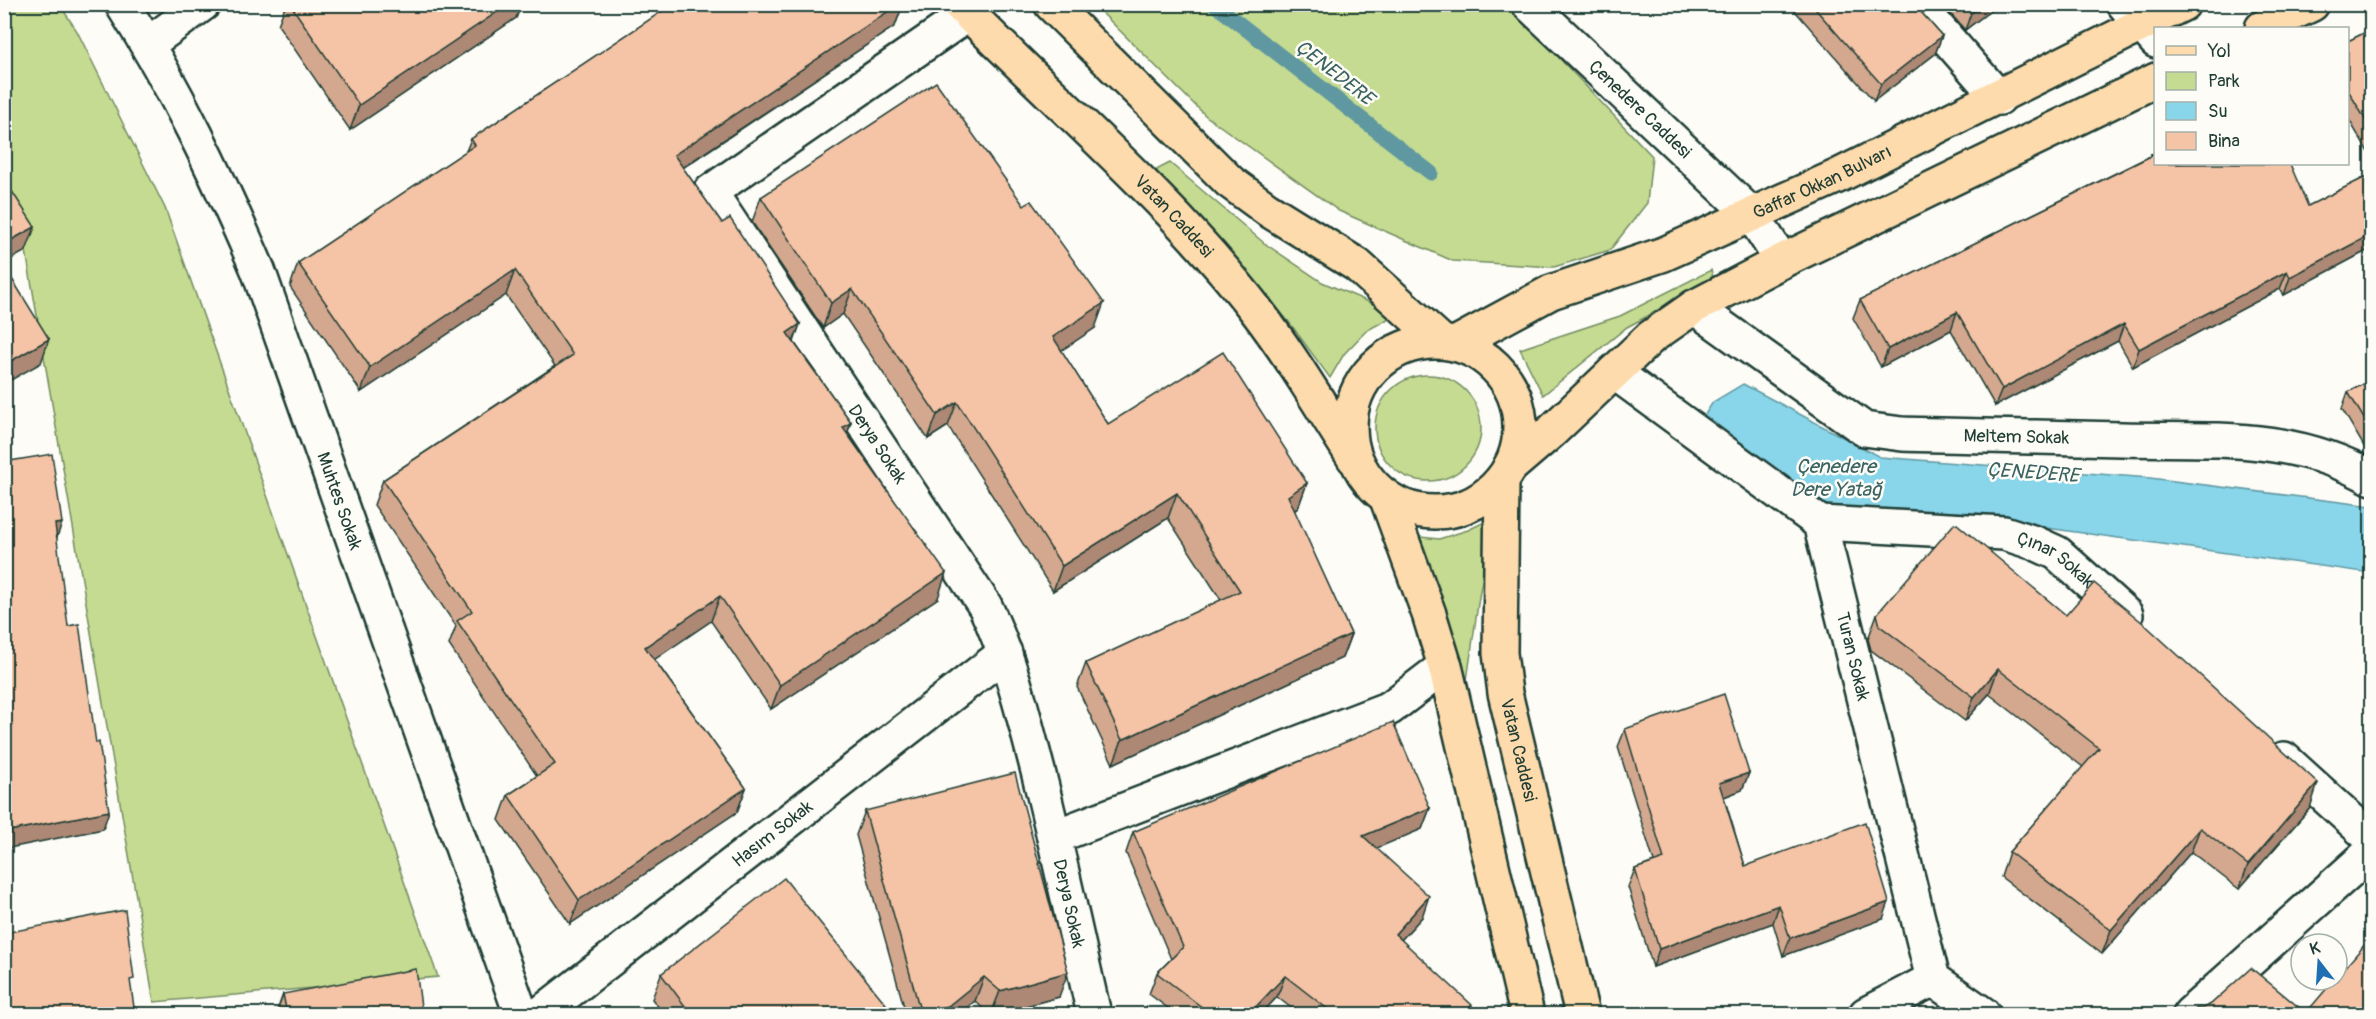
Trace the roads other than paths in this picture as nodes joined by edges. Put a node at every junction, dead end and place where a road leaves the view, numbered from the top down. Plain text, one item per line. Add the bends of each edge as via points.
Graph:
1 (122, 4) edge
2 (203, 4) edge
3 (1051, 4) edge
4 (1529, 4) edge
5 (1917, 4) edge
6 (2183, 4) edge
7 (2312, 4) edge
8 (963, 9) edge
9 (2141, 23) edge
10 (2264, 27) edge
11 (148, 44) junction
12 (2154, 81) edge
13 (1999, 98) junction
14 (1752, 215) junction
15 (1782, 261) junction
16 (1694, 307) junction
17 (1449, 343) junction
18 (1614, 372) junction
19 (1354, 458) junction
20 (1506, 474) junction
21 (2372, 478) edge
22 (1387, 499) junction
23 (1820, 523) junction
24 (2145, 633) edge
25 (1005, 653) junction
26 (1445, 666) junction
27 (2258, 736) edge
28 (1054, 837) junction
29 (2372, 839) edge
30 (2372, 851) edge
31 (1933, 979) junction
32 (521, 1014) edge
33 (540, 1014) edge
34 (1094, 1014) edge
35 (1527, 1014) edge
36 (1582, 1014) edge
37 (1866, 1014) edge
38 (1983, 1014) edge
39 (2190, 1014) edge

1 - 11 street, Muhtes Sokak
2 - 11 street
3 - 17 main road, Vatan Caddesi via 1230,182 1358,265
4 - 14 street, Çenedere Caddesi
5 - 13 street
6 - 9 main road, Gaffar Okkan Bulvarı
7 - 10 main road
8 - 19 main road, Vatan Caddesi via 1174,215 1222,269 1292,359
8 - 25 street, Derya Sokak via 710,192 985,606
9 - 13 main road, Gaffar Okkan Bulvarı
11 - 32 street, Muhtes Sokak via 230,203 258,270
12 - 15 main road
13 - 14 main road, Gaffar Okkan Bulvarı
14 - 15 street, Çenedere Caddesi
14 - 17 main road, Gaffar Okkan Bulvarı via 1664,254 1551,292
15 - 16 main road
16 - 18 main road via 1651,337
16 - 21 street, Meltem Sokak via 1864,429 1902,434 2232,439 2300,448
17 - 19 main road, Vatan Caddesi via 1413,344 1387,357 1366,376 1353,401 1349,429
17 - 20 main road, Vatan Caddesi via 1479,354 1499,371 1513,393 1520,417 1519,443
18 - 20 main road
18 - 23 street
19 - 22 main road, Vatan Caddesi via 1368,481
20 - 22 main road, Vatan Caddesi via 1484,497 1461,509 1436,513 1410,510
20 - 36 main road, Vatan Caddesi via 1500,653 1505,693
22 - 26 main road, Vatan Caddesi
23 - 24 street, Çınar Sokak via 2004,533 2035,543 2057,553
23 - 31 street, Turan Sokak
25 - 28 street, Derya Sokak
25 - 33 street, Hasım Sokak
26 - 28 street via 1390,708
26 - 35 main road, Vatan Caddesi
27 - 29 street
28 - 34 street, Derya Sokak
30 - 39 street
31 - 37 street
31 - 38 street

